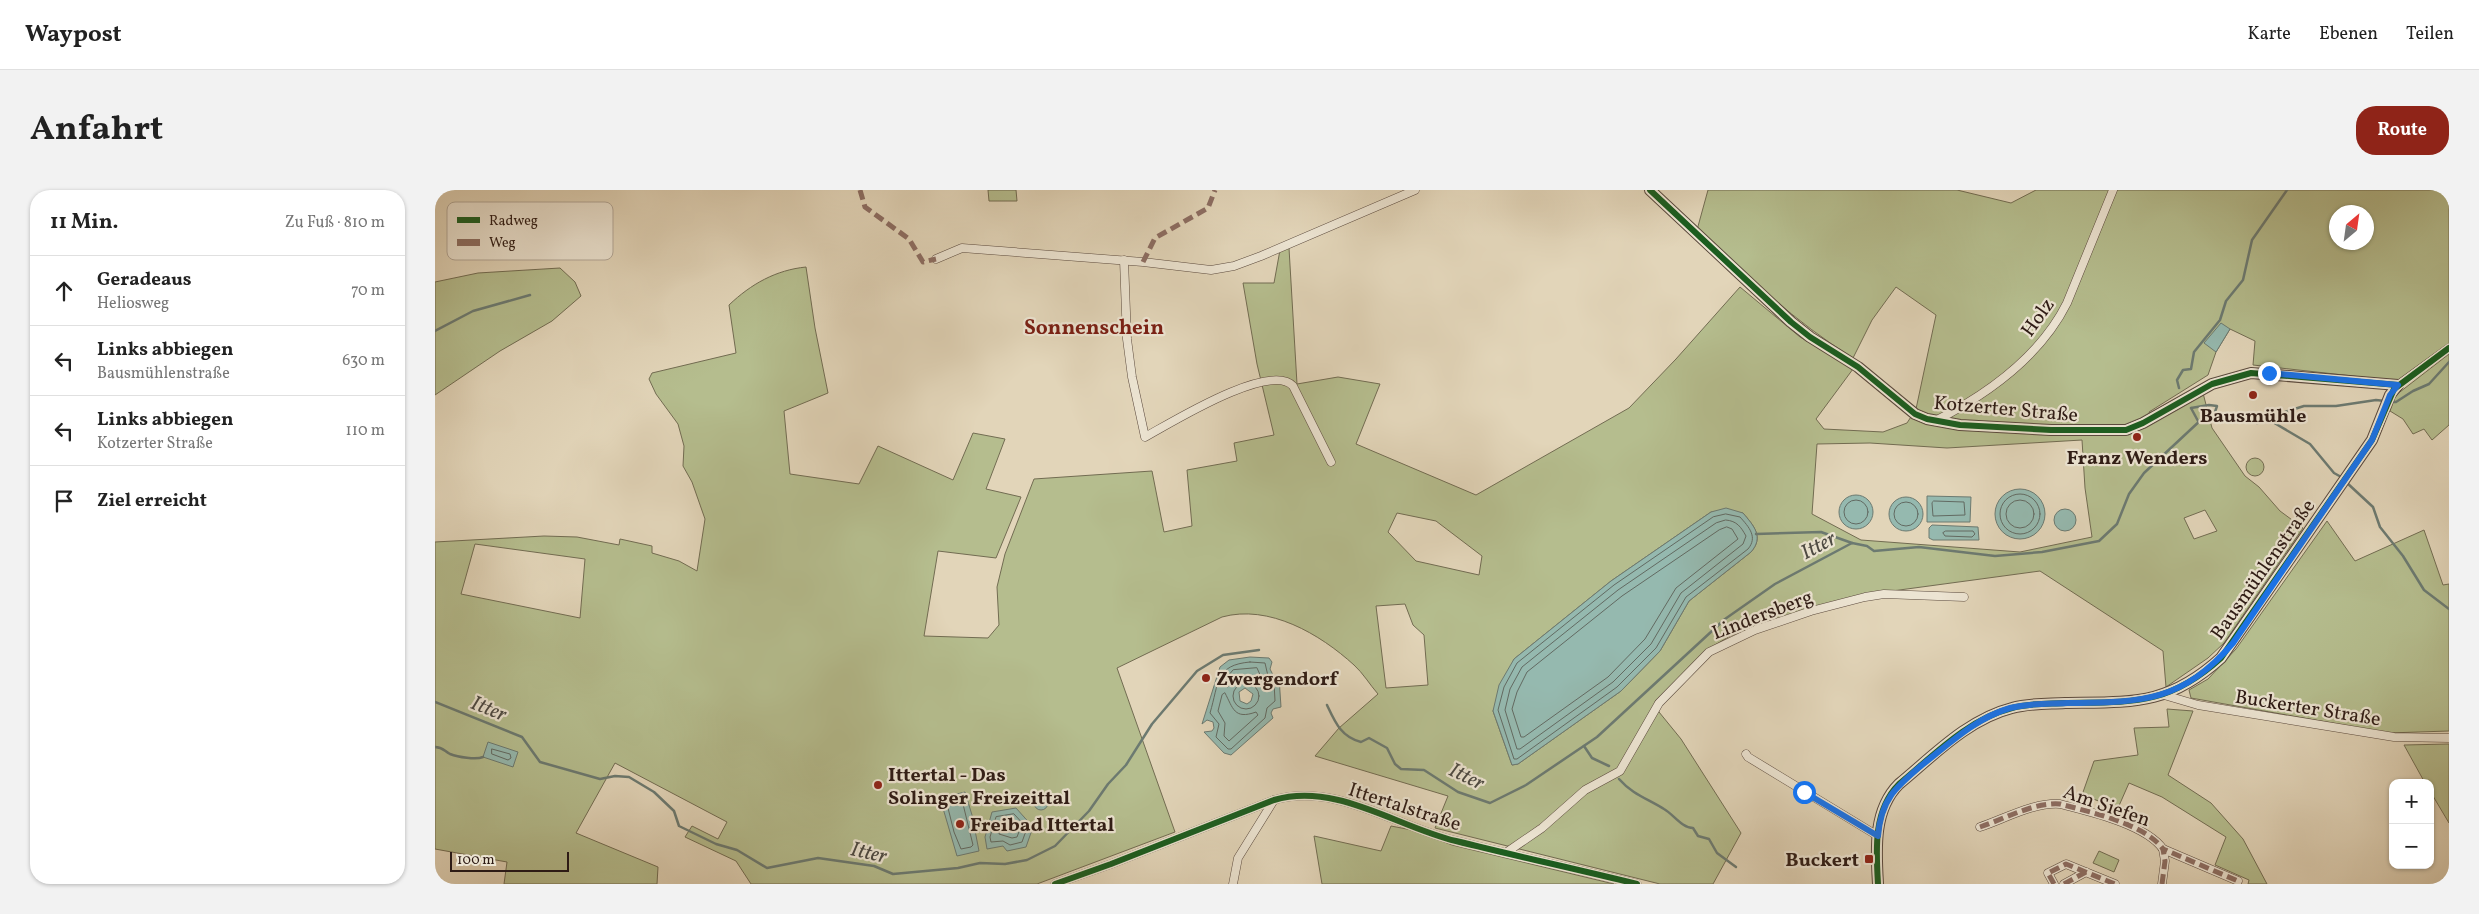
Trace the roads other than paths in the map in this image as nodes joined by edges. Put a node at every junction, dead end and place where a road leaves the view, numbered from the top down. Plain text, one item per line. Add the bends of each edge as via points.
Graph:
1 (1415, 190) edge
2 (1651, 190) edge
3 (2113, 190) edge
4 (936, 258) dead end
5 (1124, 260) junction
6 (2449, 348) edge
7 (2398, 385) junction
8 (1935, 420) junction
9 (1331, 462) dead end
10 (1964, 597) dead end
11 (2164, 695) junction
12 (2449, 738) edge
13 (1746, 754) dead end
14 (1274, 800) junction
15 (1980, 828) dead end
16 (1878, 836) junction
17 (2163, 850) junction
18 (1507, 852) junction
19 (2086, 872) junction
20 (2238, 880) dead end
21 (1055, 884) edge
22 (1233, 884) edge
23 (1637, 884) edge
24 (1878, 884) edge
25 (2054, 884) edge
26 (2064, 884) edge
27 (2115, 884) edge
28 (2162, 884) edge

1 - 5 street via 1234,266 1211,270
2 - 8 street, Kotzerter Straße via 1791,322 1858,367 1915,414
3 - 8 street, Holz via 2067,303 2041,345 2003,378
4 - 5 street via 962,248
5 - 9 street via 1127,339 1145,437 1228,393 1261,381 1284,381 1293,386
6 - 7 street
7 - 8 street, Kotzerter Straße via 2269,373 2238,375 2212,384 2134,428 2111,431 2002,428
7 - 11 street, Bausmühlenstraße via 2388,400 2372,440 2221,658 2201,674
10 - 18 street, Lindersberg via 1884,594 1865,597 1755,630 1709,652 1659,703 1620,771 1585,790 1542,828
11 - 12 street, Buckerter Straße via 2198,705 2394,737
11 - 16 street, Bausmühlenstraße via 2131,702 2034,704 1989,716 1964,731 1895,788 1881,814
13 - 16 street via 1775,775
14 - 18 street, Ittertalstraße via 1302,796 1334,800 1363,807 1454,841
14 - 21 street, Ittertalstraße
14 - 22 street via 1238,858
15 - 17 street, Am Siefen via 2050,803 2060,804 2137,829 2153,837
16 - 24 street, Bausmühlenstraße
17 - 20 street, Am Siefen
17 - 28 street, Am Siefen
18 - 23 street, Ittertalstraße
19 - 25 street via 2066,864 2048,873
19 - 26 street
19 - 27 street

